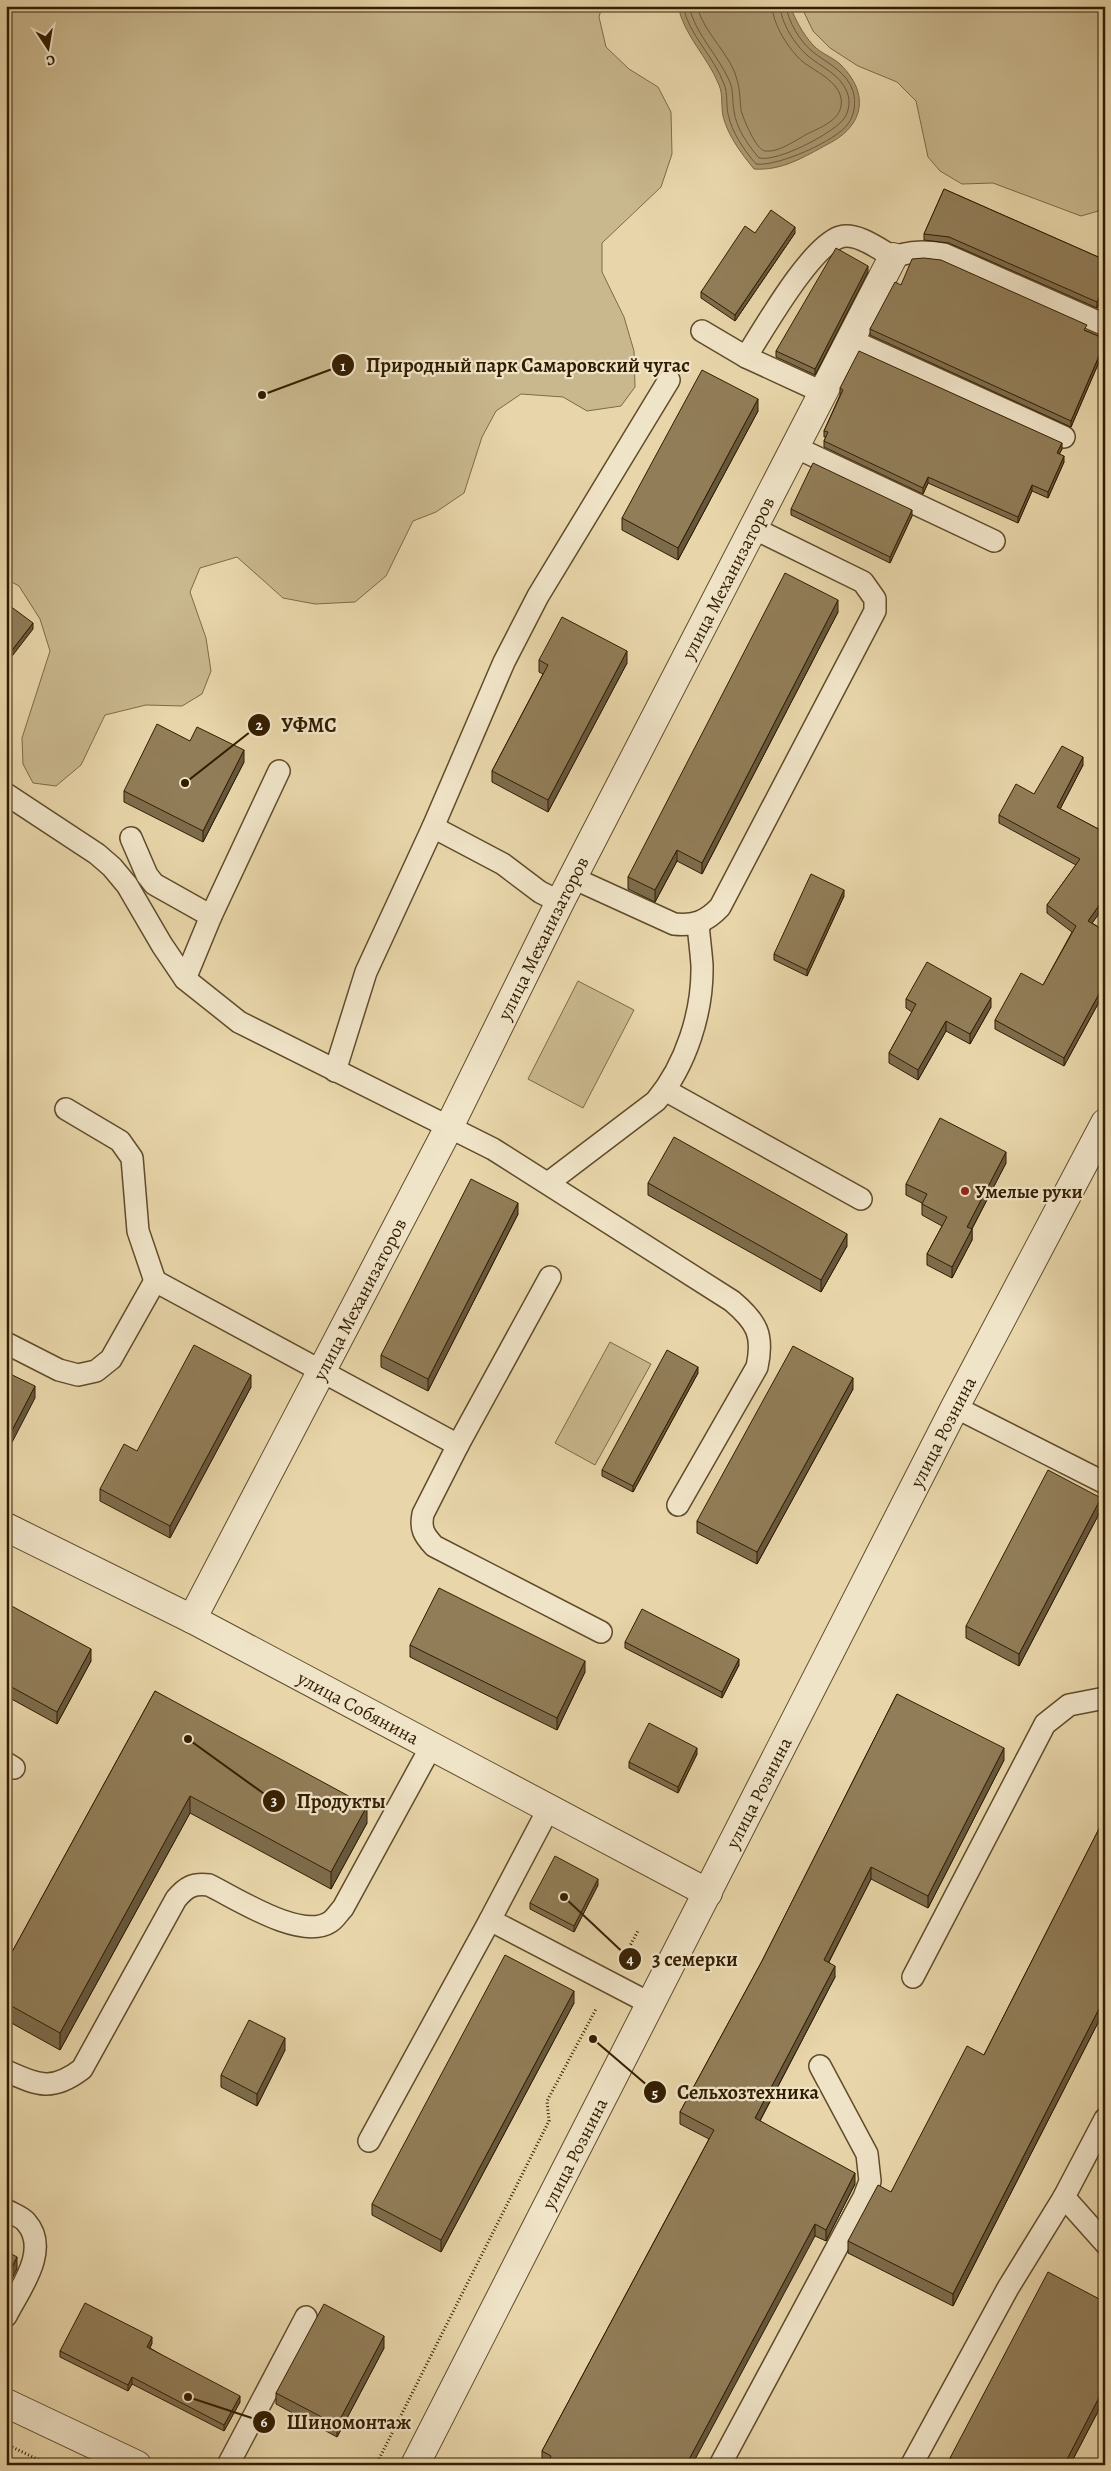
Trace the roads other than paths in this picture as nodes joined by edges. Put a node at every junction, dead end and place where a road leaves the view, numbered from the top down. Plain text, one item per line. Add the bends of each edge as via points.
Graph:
1 (893, 257) junction
2 (1105, 325) edge
3 (702, 331) dead end
4 (851, 340) junction
5 (746, 357) junction
6 (669, 380) dead end
7 (822, 392) junction
8 (1064, 437) dead end
9 (795, 447) junction
10 (753, 528) junction
11 (994, 541) dead end
12 (279, 771) dead end
13 (6, 794) edge
14 (433, 826) junction
15 (131, 838) dead end
16 (573, 878) junction
17 (560, 902) junction
18 (212, 916) junction
19 (698, 923) junction
20 (185, 979) junction
21 (335, 1070) junction
22 (665, 1090) junction
23 (66, 1109) dead end
24 (1105, 1123) edge
25 (449, 1127) junction
26 (548, 1184) junction
27 (861, 1199) dead end
28 (550, 1277) dead end
29 (155, 1281) junction
30 (6, 1343) edge
31 (321, 1370) junction
32 (955, 1408) junction
33 (458, 1445) junction
34 (1105, 1483) edge
35 (678, 1506) dead end
36 (6, 1527) edge
37 (192, 1619) junction
38 (601, 1632) dead end
39 (1105, 1698) edge
40 (432, 1745) junction
41 (550, 1808) junction
42 (708, 1893) junction
43 (490, 1920) junction
44 (913, 1977) dead end
45 (651, 2004) junction
46 (820, 2066) dead end
47 (6, 2071) edge
48 (1105, 2119) edge
49 (369, 2141) dead end
50 (1064, 2197) junction
51 (6, 2210) edge
52 (1105, 2243) edge
53 (6, 2316) edge
54 (306, 2317) dead end
55 (6, 2403) edge
56 (912, 2464) edge
57 (137, 2465) edge
58 (228, 2465) edge
59 (415, 2465) edge
60 (720, 2465) edge

1 - 2 lane via 925,251 944,254
1 - 4 street, улица Механизаторов
1 - 5 lane via 857,238 841,237 828,244 796,279
3 - 5 lane
4 - 7 street, улица Механизаторов
4 - 8 lane
5 - 7 lane
6 - 14 lane via 538,596 504,662
7 - 9 street, улица Механизаторов
9 - 10 street, улица Механизаторов
9 - 11 lane
10 - 16 street, улица Механизаторов
10 - 19 lane via 863,582 875,599 875,611 720,907 708,919
12 - 18 lane
13 - 20 lane via 112,867 127,885
14 - 17 lane via 503,864 540,892
14 - 21 lane via 366,972
15 - 18 lane via 154,884
16 - 17 street, улица Механизаторов
16 - 19 lane via 674,924
17 - 25 street, улица Механизаторов
18 - 20 lane
19 - 22 lane via 702,966 700,995 684,1054
20 - 21 lane via 239,1022
21 - 25 lane
22 - 26 lane via 656,1101
22 - 27 lane
23 - 29 lane via 120,1141 132,1158 138,1231
24 - 32 street, улица Рознина
25 - 26 lane
25 - 31 street, улица Механизаторов
26 - 35 lane via 732,1301 748,1314 758,1330 761,1348 757,1367
28 - 33 lane
29 - 30 lane via 111,1359 96,1371 78,1375 59,1370
29 - 31 lane
31 - 33 lane
31 - 37 street, улица Механизаторов
32 - 34 lane
32 - 42 street, улица Рознина
33 - 38 lane via 423,1514 421,1526 426,1536 434,1546
36 - 37 street, улица Собянина
37 - 40 street, улица Собянина
39 - 44 lane via 1070,1705 1045,1724
40 - 41 street, улица Собянина
40 - 47 lane via 343,1908 330,1922 312,1928 290,1925 209,1884 185,1888 82,2069 52,2085 36,2084
41 - 42 street, улица Собянина
41 - 43 lane
42 - 45 street, улица Рознина
43 - 45 lane
43 - 49 lane
45 - 59 street, улица Рознина
46 - 60 lane via 867,2154 870,2181
48 - 50 lane
50 - 52 lane
50 - 56 lane via 1008,2288
51 - 53 lane via 25,2221 33,2232 36,2249 33,2263
54 - 58 lane
55 - 57 street

